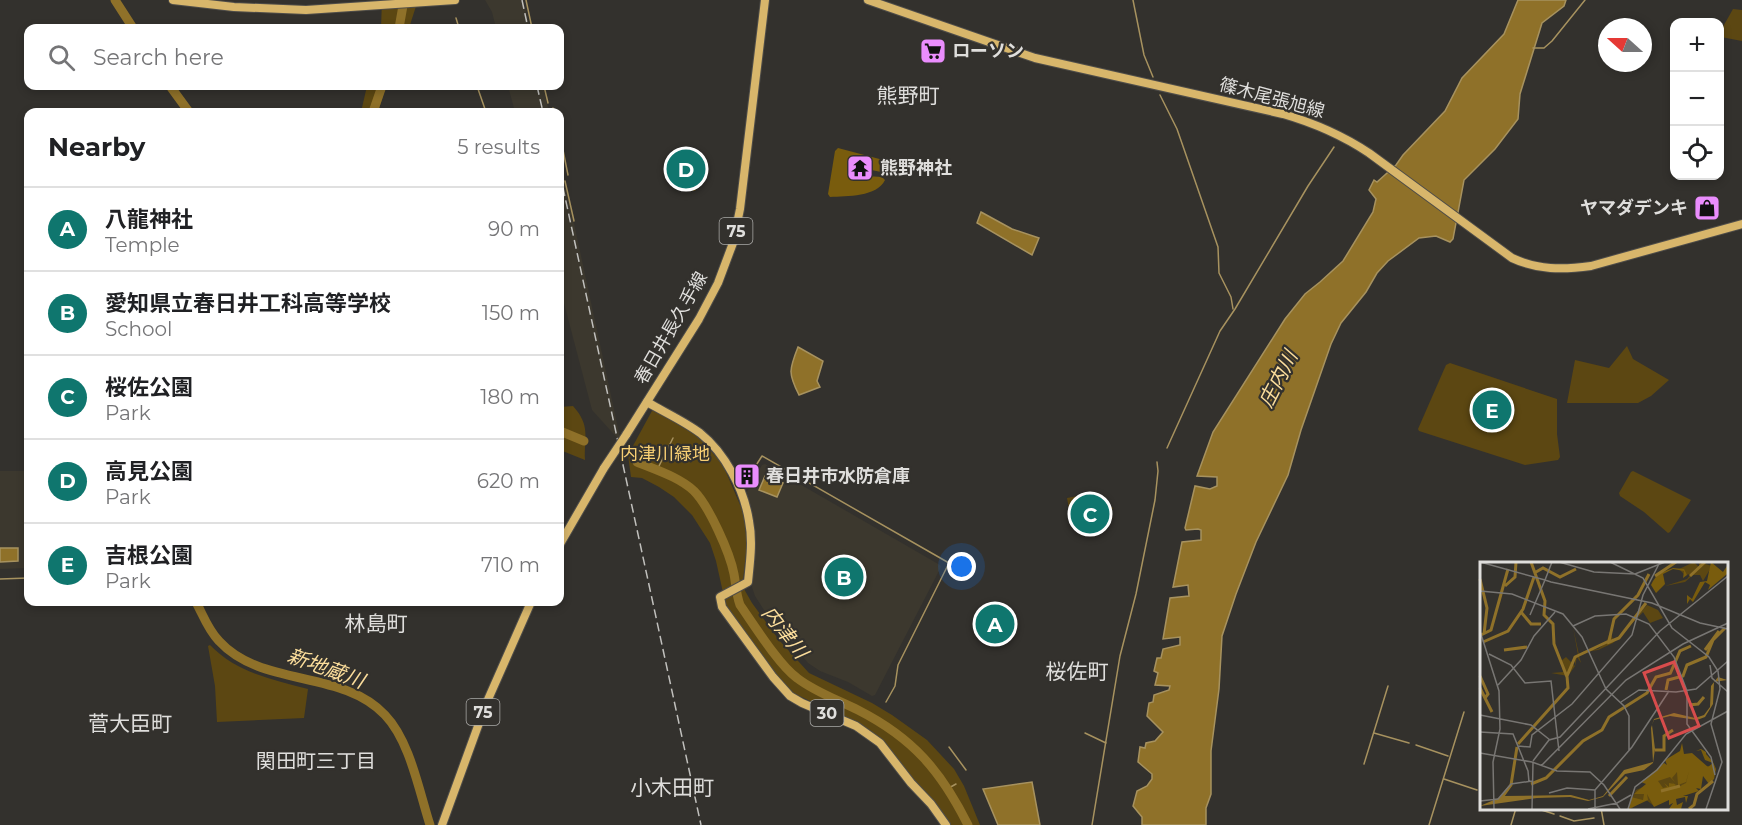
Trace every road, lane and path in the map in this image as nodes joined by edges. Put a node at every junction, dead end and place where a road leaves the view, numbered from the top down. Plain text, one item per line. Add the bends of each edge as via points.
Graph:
1 (173, 0) edge
2 (455, 0) edge
3 (765, 0) edge
4 (868, 0) edge
5 (1742, 224) edge
6 (647, 402) junction
7 (564, 537) edge
8 (529, 606) edge
9 (442, 825) edge
10 (946, 825) edge

1 - 2 main road via 306,10
3 - 6 main road, 春日井長久手線 / 75 via 741,208 733,243 709,302
4 - 5 main road, 篠木尾張旭線 via 1035,58 1283,114 1330,131 1370,153 1495,247 1518,261 1545,268 1569,269 1599,263
6 - 7 main road, 春日井長久手線 / 75, bridge
6 - 10 main road, 30 via 699,432 718,451 731,472 749,520 748,582 720,597 722,607 785,690 802,703 855,726 880,743
8 - 9 main road, 75 via 486,704

